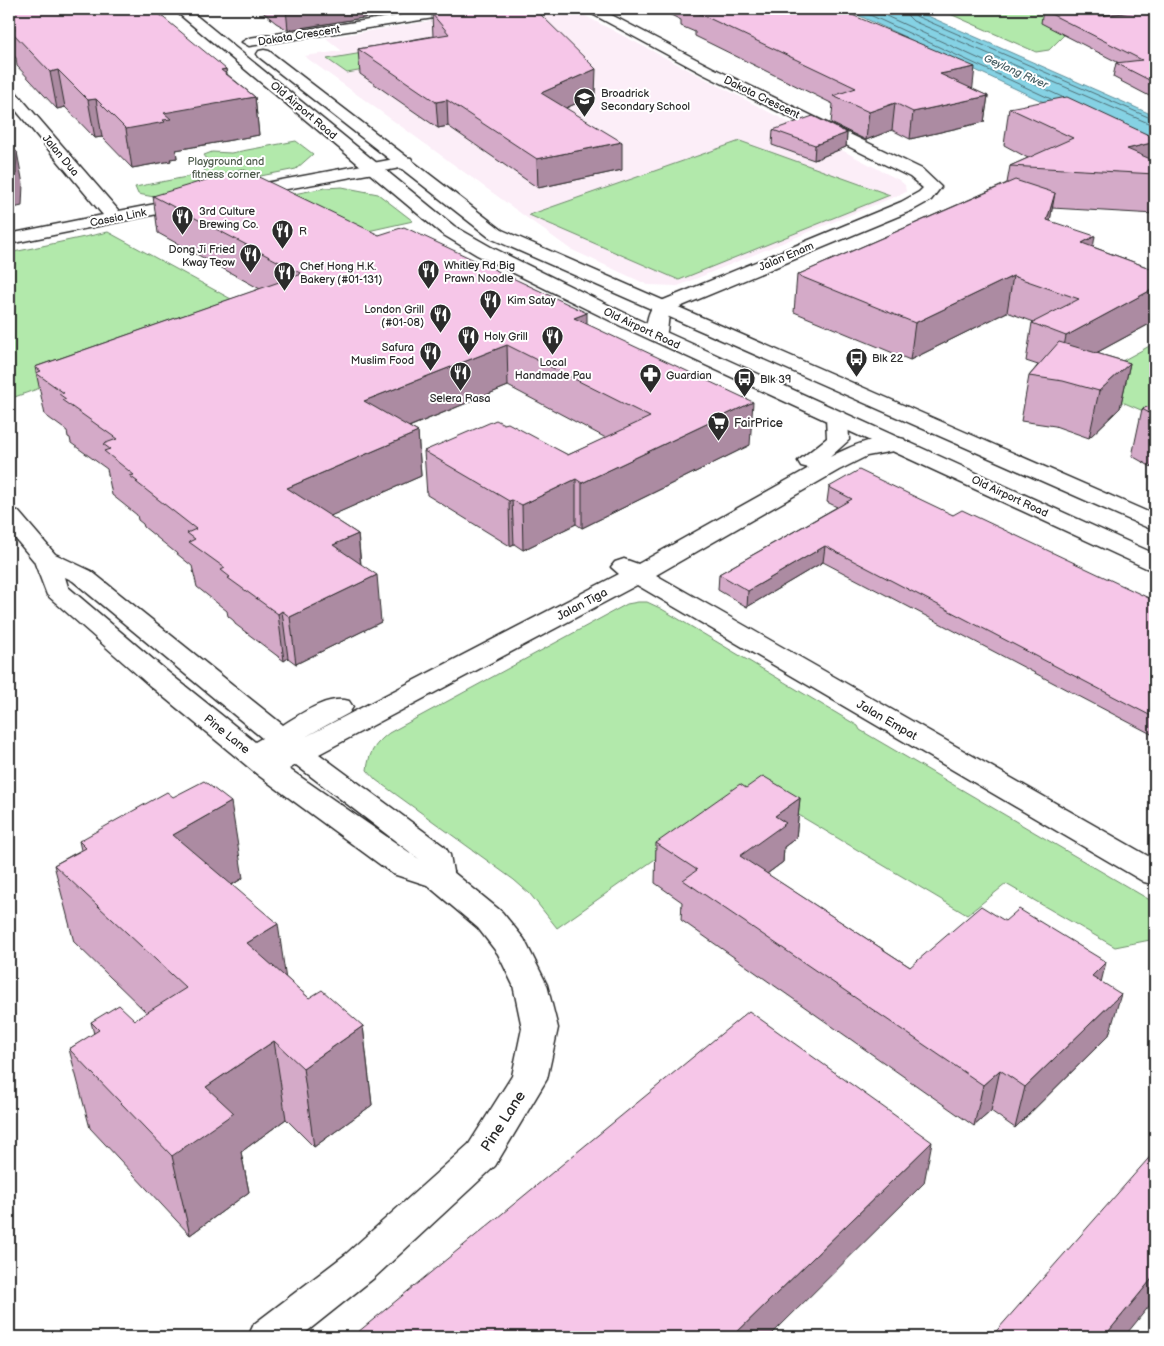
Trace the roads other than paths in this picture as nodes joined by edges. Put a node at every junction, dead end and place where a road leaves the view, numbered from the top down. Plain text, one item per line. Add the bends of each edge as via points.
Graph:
1 (180, 9) edge
2 (467, 9) edge
3 (590, 9) edge
4 (235, 31) dead end
5 (249, 42) junction
6 (9, 92) edge
7 (405, 162) junction
8 (375, 167) junction
9 (932, 187) joint
10 (114, 217) junction
11 (9, 240) edge
12 (662, 308) junction
13 (657, 336) junction
14 (837, 418) junction
15 (896, 444) junction
16 (1155, 524) edge
17 (14, 530) edge
18 (46, 560) junction
19 (1155, 563) edge
20 (628, 570) junction
21 (289, 745) junction
22 (261, 761) junction
23 (1155, 874) edge
24 (438, 876) junction
25 (269, 1337) edge

1 - 8 street, Old Airport Road
2 - 5 street, Dakota Crescent
3 - 9 street, Dakota Crescent via 916,173
4 - 5 street, Old Airport Road
5 - 7 street, Old Airport Road
6 - 10 street, Jalan Dua
7 - 8 street, Cassia Link
7 - 12 street, Old Airport Road via 496,234
8 - 10 street, Cassia Link
8 - 13 street, Old Airport Road via 448,230
9 - 12 street, Jalan Enam via 925,196 907,206
10 - 11 street, Cassia Link
12 - 13 street via 657,320
12 - 16 street, Old Airport Road
13 - 14 street, Old Airport Road
14 - 15 street, Old Airport Road
14 - 20 street, Jalan Tiga via 838,440 815,457
15 - 19 street, Old Airport Road
15 - 20 street, Jalan Tiga via 861,450
17 - 18 street, Pine Lane
18 - 21 street, Pine Lane via 82,576
18 - 22 street, Pine Lane via 56,590
20 - 21 street, Jalan Tiga
20 - 23 street, Jalan Empat
21 - 22 street, Jalan Tiga
21 - 24 street, Pine Lane via 434,855
22 - 24 street, Pine Lane via 404,866
24 - 25 street, Pine Lane via 490,920 512,948 530,985 540,1028 529,1079 482,1155 360,1266

